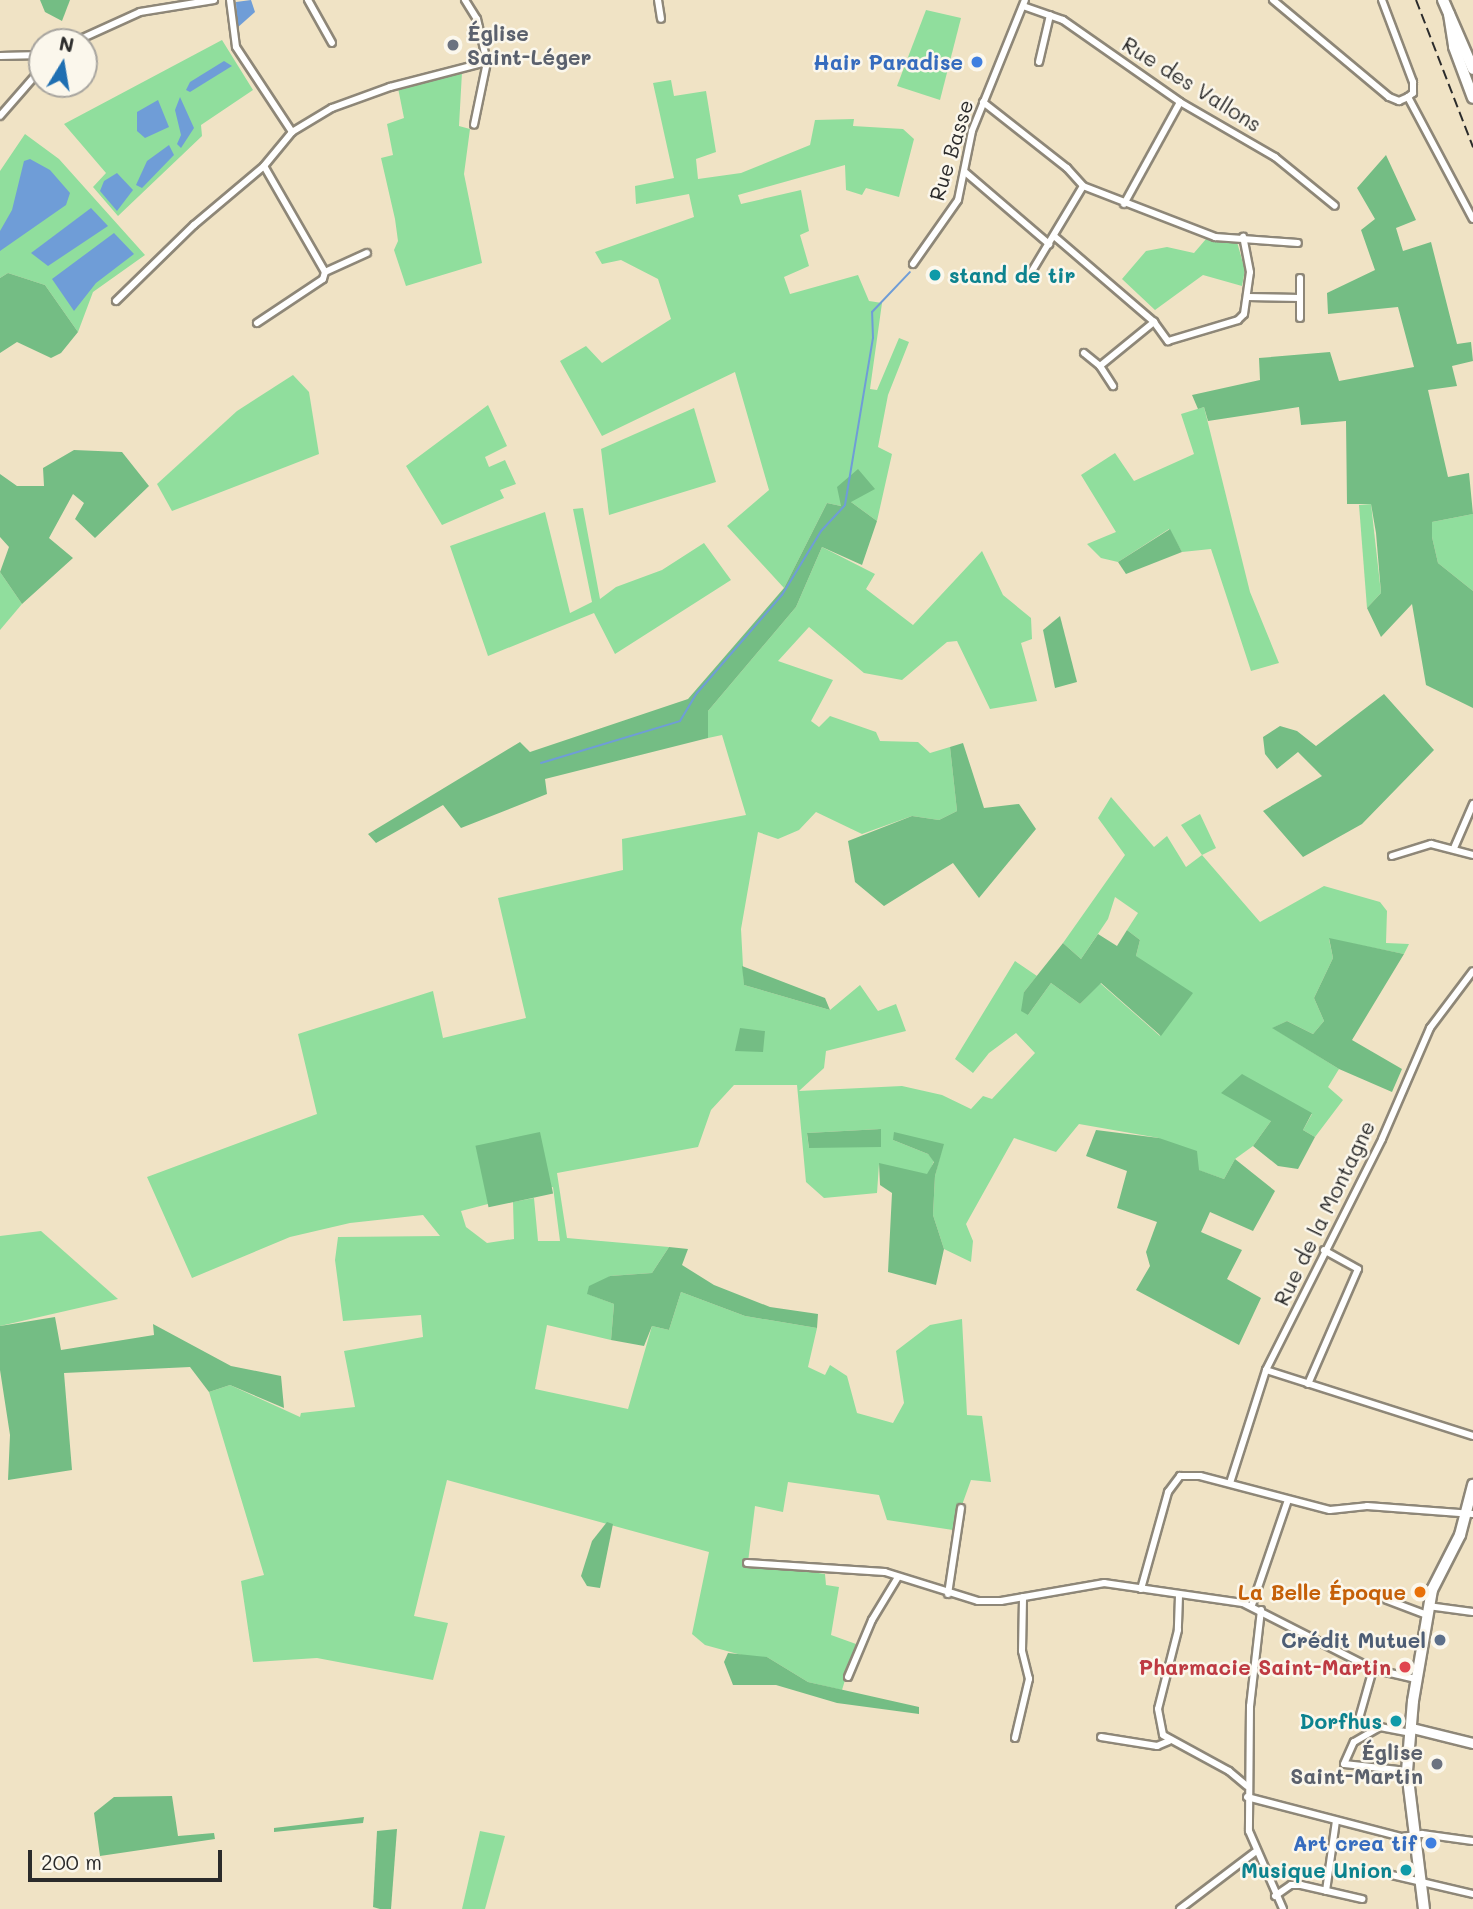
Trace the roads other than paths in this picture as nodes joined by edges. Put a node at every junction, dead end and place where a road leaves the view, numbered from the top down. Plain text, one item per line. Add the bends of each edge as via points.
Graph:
1 (214, 0) edge
2 (230, 0) edge
3 (308, 0) edge
4 (465, 0) edge
5 (657, 0) edge
6 (1273, 0) edge
7 (1382, 0) edge
8 (1443, 0) edge
9 (1024, 3) edge
10 (1449, 14) junction
11 (1050, 15) junction
12 (662, 19) dead end
13 (98, 31) edge
14 (332, 43) dead end
15 (28, 55) edge
16 (0, 56) edge
17 (487, 62) junction
18 (1039, 62) dead end
19 (1473, 69) edge
20 (28, 84) edge
21 (1408, 97) junction
22 (1473, 98) edge
23 (983, 102) junction
24 (1180, 102) junction
25 (0, 116) edge
26 (474, 125) dead end
27 (292, 132) junction
28 (264, 166) junction
29 (965, 173) junction
30 (1083, 186) junction
31 (1124, 204) junction
32 (1335, 206) dead end
33 (1473, 219) edge
34 (1055, 236) junction
35 (1243, 237) junction
36 (1298, 243) dead end
37 (1049, 244) junction
38 (368, 253) dead end
39 (913, 264) dead end
40 (1032, 271) dead end
41 (325, 272) junction
42 (1300, 278) dead end
43 (1248, 297) junction
44 (1300, 298) junction
45 (116, 301) dead end
46 (1300, 318) dead end
47 (1154, 322) junction
48 (257, 323) dead end
49 (1084, 353) dead end
50 (1100, 366) junction
51 (1113, 386) dead end
52 (1473, 804) edge
53 (1454, 848) junction
54 (1473, 855) edge
55 (1392, 856) dead end
56 (1473, 971) edge
57 (1324, 1251) junction
58 (1266, 1370) junction
59 (1308, 1384) junction
60 (1473, 1436) edge
61 (1230, 1483) junction
62 (1473, 1485) edge
63 (1288, 1500) junction
64 (961, 1508) dead end
65 (1470, 1513) edge
66 (747, 1563) dead end
67 (898, 1577) junction
68 (1141, 1589) junction
69 (948, 1594) junction
70 (1179, 1596) junction
71 (1023, 1597) junction
72 (1387, 1600) dead end
73 (1252, 1605) junction
74 (1261, 1610) junction
75 (1428, 1610) junction
76 (1473, 1612) edge
77 (1373, 1670) junction
78 (848, 1677) dead end
79 (1416, 1679) junction
80 (1360, 1715) dead end
81 (1411, 1730) junction
82 (1101, 1737) dead end
83 (1015, 1738) dead end
84 (1169, 1741) junction
85 (1473, 1743) edge
86 (1406, 1771) junction
87 (1247, 1786) junction
88 (1247, 1797) junction
89 (1336, 1821) junction
90 (1417, 1835) junction
91 (1473, 1841) edge
92 (1255, 1852) junction
93 (1379, 1872) dead end
94 (1421, 1881) junction
95 (1326, 1891) junction
96 (1473, 1894) edge
97 (1362, 1899) dead end
98 (1279, 1902) edge
99 (1180, 1909) edge
100 (1273, 1909) edge
101 (1424, 1909) edge

1 - 13 street via 139,12
2 - 27 street via 236,47
3 - 14 street
4 - 17 street via 477,19
5 - 12 street
6 - 21 street via 1388,97 1399,101
7 - 21 street via 1413,82
8 - 10 main road
9 - 11 street, Rue des Vallons
9 - 23 street, Rue Basse
10 - 19 main road
10 - 22 main road via 1454,47
11 - 18 street
11 - 24 street, Rue des Vallons
15 - 16 street
17 - 26 street
17 - 27 street via 332,108
20 - 25 street
21 - 33 street
23 - 29 street, Rue Basse
23 - 30 street
24 - 31 street
24 - 32 street, Rue des Vallons via 1275,157
27 - 28 street
28 - 41 street
28 - 45 street via 184,234
29 - 37 street
29 - 39 street, Rue Basse via 958,200
30 - 31 street
30 - 34 street
31 - 35 street via 1215,237
34 - 37 street
34 - 47 street
35 - 36 street
35 - 43 street via 1250,272
37 - 40 street
38 - 41 street
41 - 48 street via 323,279
42 - 44 street
43 - 44 street
43 - 47 street via 1238,320 1168,341
44 - 46 street
47 - 50 street
49 - 50 street
50 - 51 street
52 - 53 street
53 - 54 street
53 - 55 street via 1425,844
56 - 57 street, Rue de la Montagne via 1430,1028 1382,1139
57 - 58 street, Rue de la Montagne
57 - 59 street via 1358,1269
58 - 59 street
58 - 61 street, Rue de la Montagne
59 - 60 street
61 - 63 street
61 - 68 street via 1200,1476 1180,1476 1172,1482
62 - 65 main road
63 - 65 street via 1330,1510 1367,1506
63 - 73 street
64 - 69 street
65 - 75 main road
66 - 67 street via 862,1569
67 - 69 street
67 - 78 street via 877,1609
68 - 70 street
68 - 71 street via 1104,1583
69 - 71 street via 1001,1601
70 - 73 street
70 - 84 street via 1178,1630 1158,1709
71 - 83 street via 1022,1651 1029,1679
72 - 75 street
73 - 74 street
74 - 77 street
74 - 87 street
75 - 76 street
75 - 79 main road
77 - 79 street
77 - 80 street
79 - 81 main road
81 - 85 street
81 - 86 main road
81 - 86 street via 1380,1727 1354,1742 1344,1764
82 - 84 street via 1157,1746
84 - 87 street via 1214,1762
86 - 90 main road
87 - 88 street
88 - 89 street
88 - 92 street
89 - 90 street via 1402,1837
89 - 95 street
90 - 91 street
90 - 94 main road
92 - 98 street
92 - 99 street
93 - 94 street
94 - 96 street
94 - 101 main road
95 - 97 street
95 - 98 street via 1291,1885
98 - 100 street

